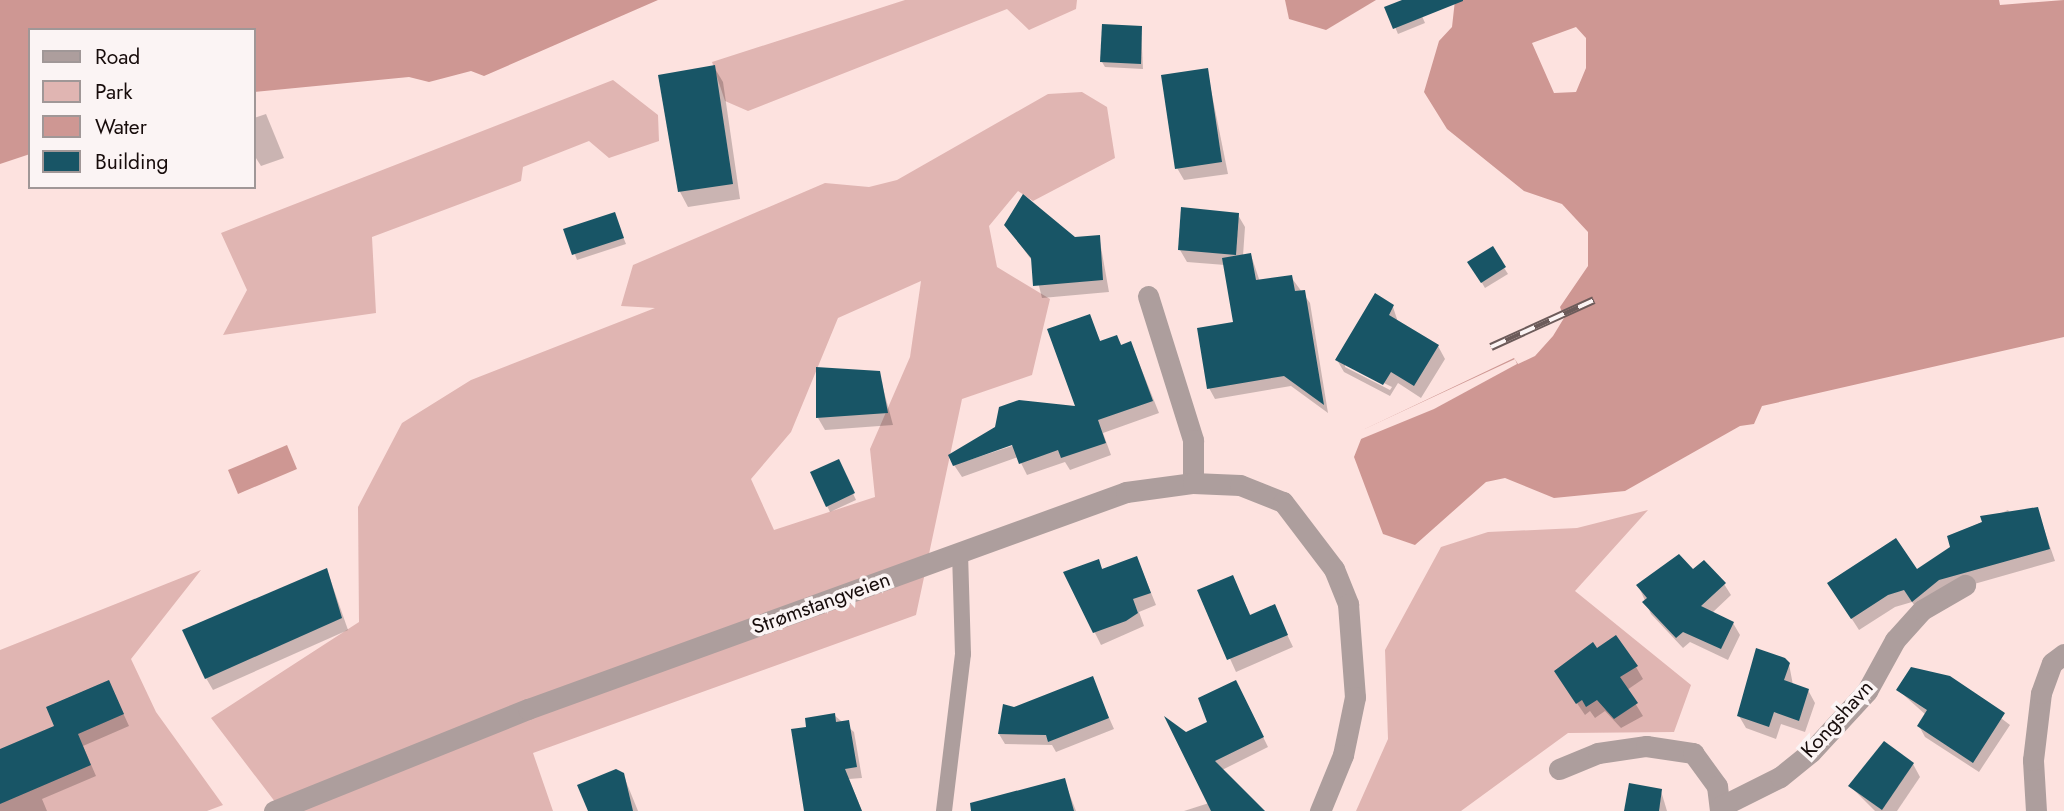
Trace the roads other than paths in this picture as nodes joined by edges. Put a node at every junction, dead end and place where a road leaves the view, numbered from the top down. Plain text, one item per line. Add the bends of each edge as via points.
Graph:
1 (1148, 296) dead end
2 (1193, 483) junction
3 (960, 554) junction
4 (1965, 585) dead end
5 (2064, 654) edge
6 (1559, 769) dead end
7 (1720, 809) edge
8 (274, 811) edge
9 (944, 811) edge
10 (1320, 811) edge
11 (2036, 811) edge

1 - 2 street via 1193,440
2 - 3 street, Strømstangveien via 1126,492
2 - 10 street, Strømstangveien via 1240,485 1283,502 1334,569 1348,604 1355,697 1343,755
3 - 8 street, Strømstangveien via 528,709
3 - 9 lane via 963,654
4 - 7 street, Kongshavn via 1922,610 1895,640 1867,691 1811,752 1780,777
5 - 11 street via 2052,663 2040,693 2033,760
6 - 7 street, Kongshavn via 1598,753 1646,746 1693,752 1712,777

